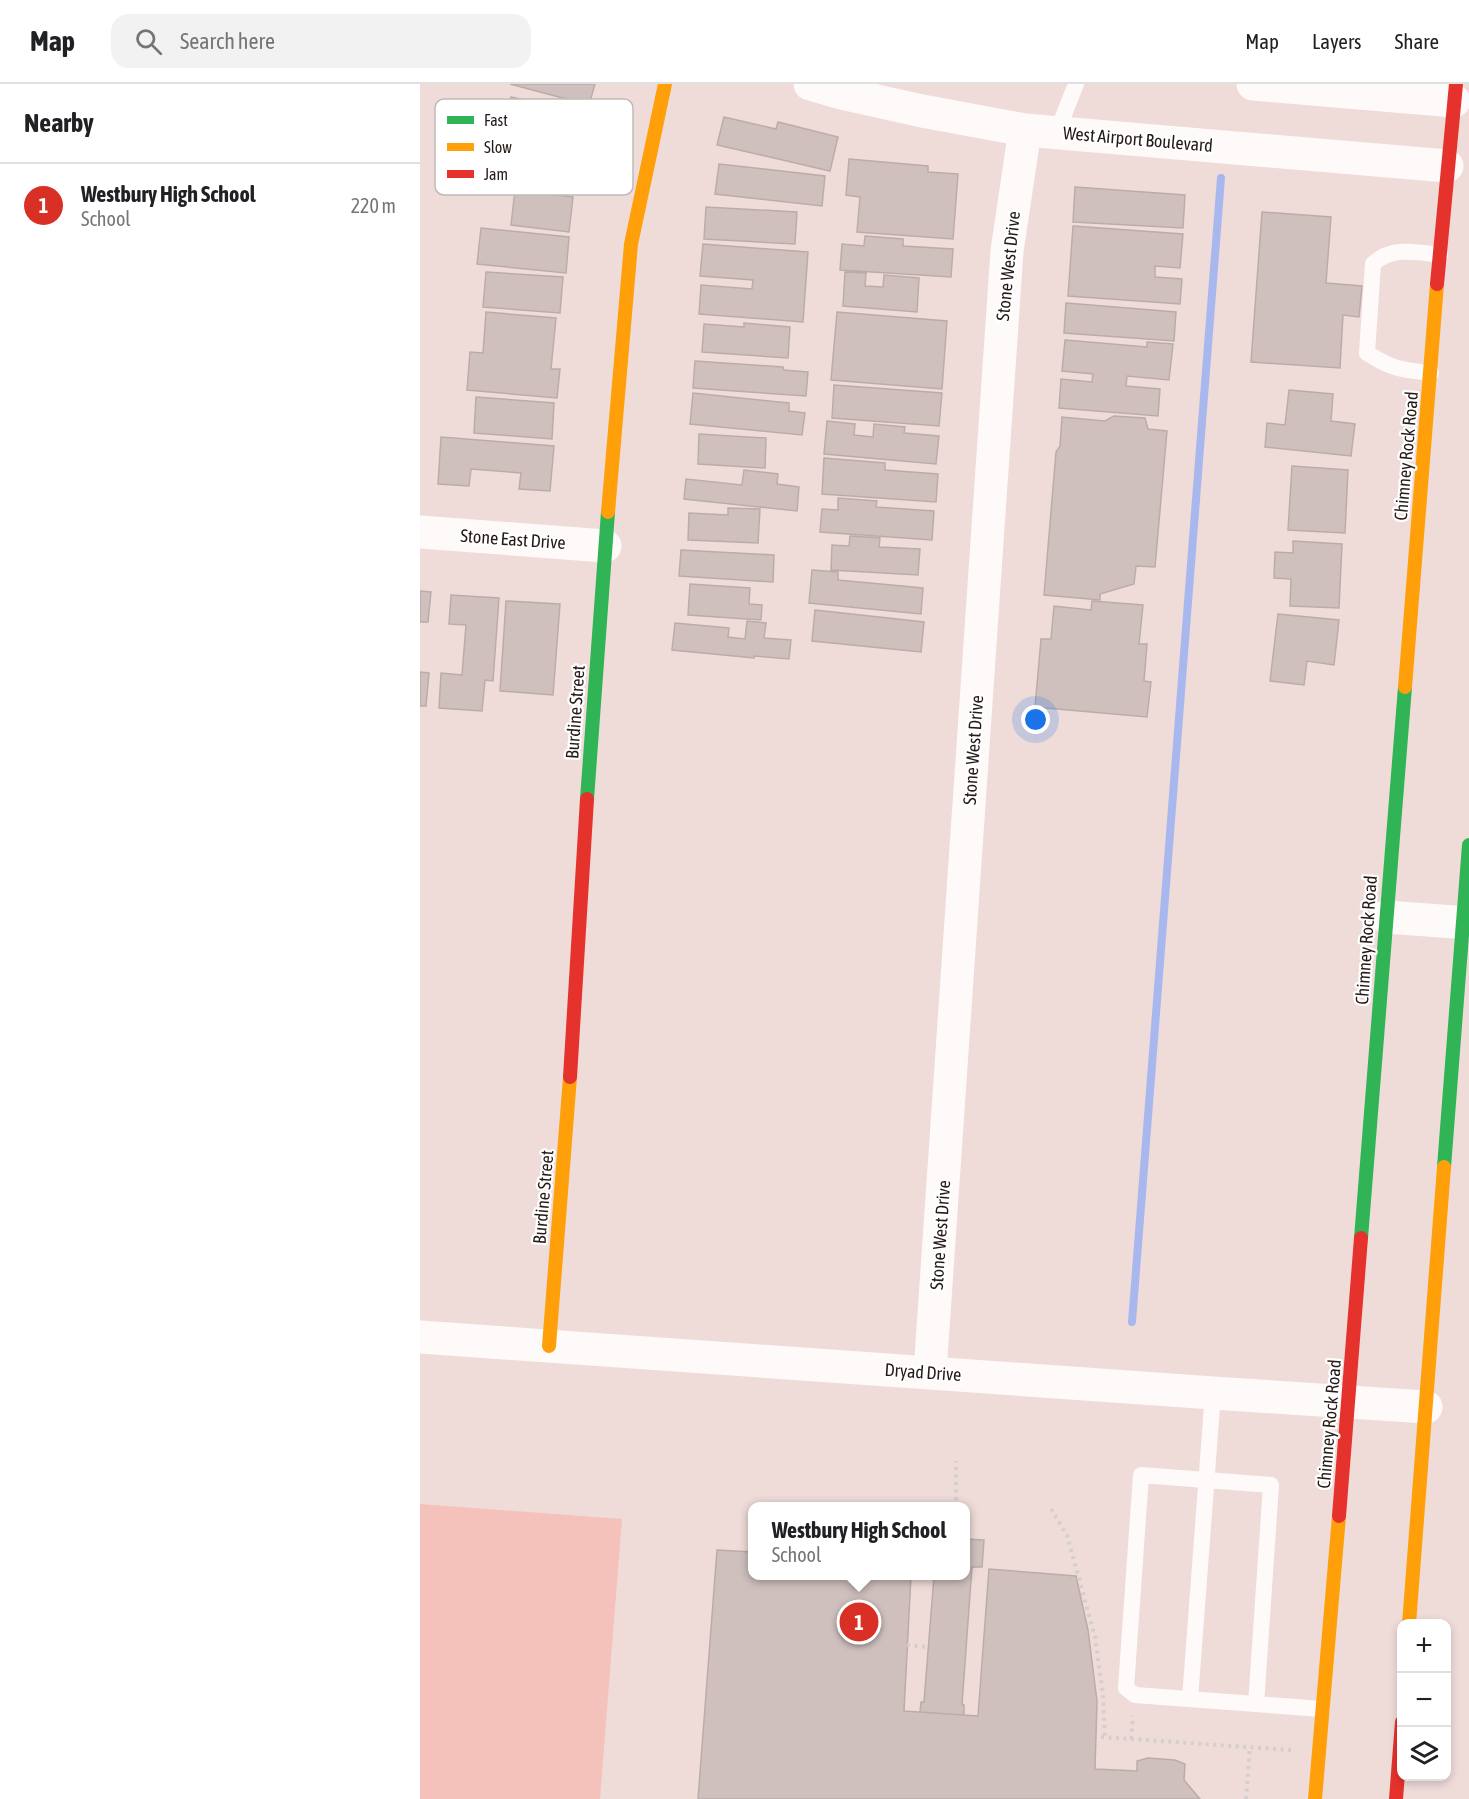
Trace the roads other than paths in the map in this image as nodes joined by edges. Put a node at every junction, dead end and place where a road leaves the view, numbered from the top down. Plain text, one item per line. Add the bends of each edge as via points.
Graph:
1 (665, 84) edge
2 (810, 84) edge
3 (1076, 84) edge
4 (1253, 84) edge
5 (1460, 96) edge
6 (1025, 130) junction
7 (1057, 132) junction
8 (1453, 167) junction
9 (1440, 255) junction
10 (1431, 373) junction
11 (420, 532) edge
12 (605, 546) junction
13 (1469, 845) edge
14 (1386, 917) junction
15 (1466, 922) edge
16 (420, 1336) edge
17 (549, 1346) junction
18 (930, 1372) junction
19 (1213, 1393) junction
20 (1349, 1401) junction
21 (1426, 1407) junction
22 (1206, 1479) junction
23 (1409, 1619) edge
24 (1190, 1699) junction
25 (1256, 1704) junction
26 (1322, 1709) junction
27 (1401, 1727) edge
28 (1315, 1799) edge
29 (1396, 1799) edge

1 - 12 main road, Burdine Street via 631,244
2 - 6 street, West Airport Boulevard
3 - 7 lane
4 - 5 street
5 - 8 main road, Chimney Rock Road
6 - 7 street, West Airport Boulevard
6 - 18 street, Stone West Drive via 1006,263
7 - 8 street, West Airport Boulevard
8 - 9 main road, Chimney Rock Road
9 - 10 main road, Chimney Rock Road
9 - 10 lane via 1408,250 1373,264 1367,353 1385,365
10 - 14 main road, Chimney Rock Road
11 - 12 street, Stone East Drive
12 - 17 main road, Burdine Street
13 - 15 main road
14 - 15 street
14 - 20 main road, Chimney Rock Road
15 - 21 main road
16 - 17 street, Dryad Drive
17 - 18 street, Dryad Drive
18 - 19 street, Dryad Drive
19 - 20 street, Dryad Drive
19 - 22 lane
20 - 21 street, Dryad Drive
20 - 26 main road, Chimney Rock Road
21 - 23 main road
22 - 24 lane
22 - 24 lane via 1141,1475 1126,1688 1134,1695
22 - 25 lane via 1271,1485
24 - 25 lane
25 - 26 lane
26 - 28 main road, Chimney Rock Road
27 - 29 main road

